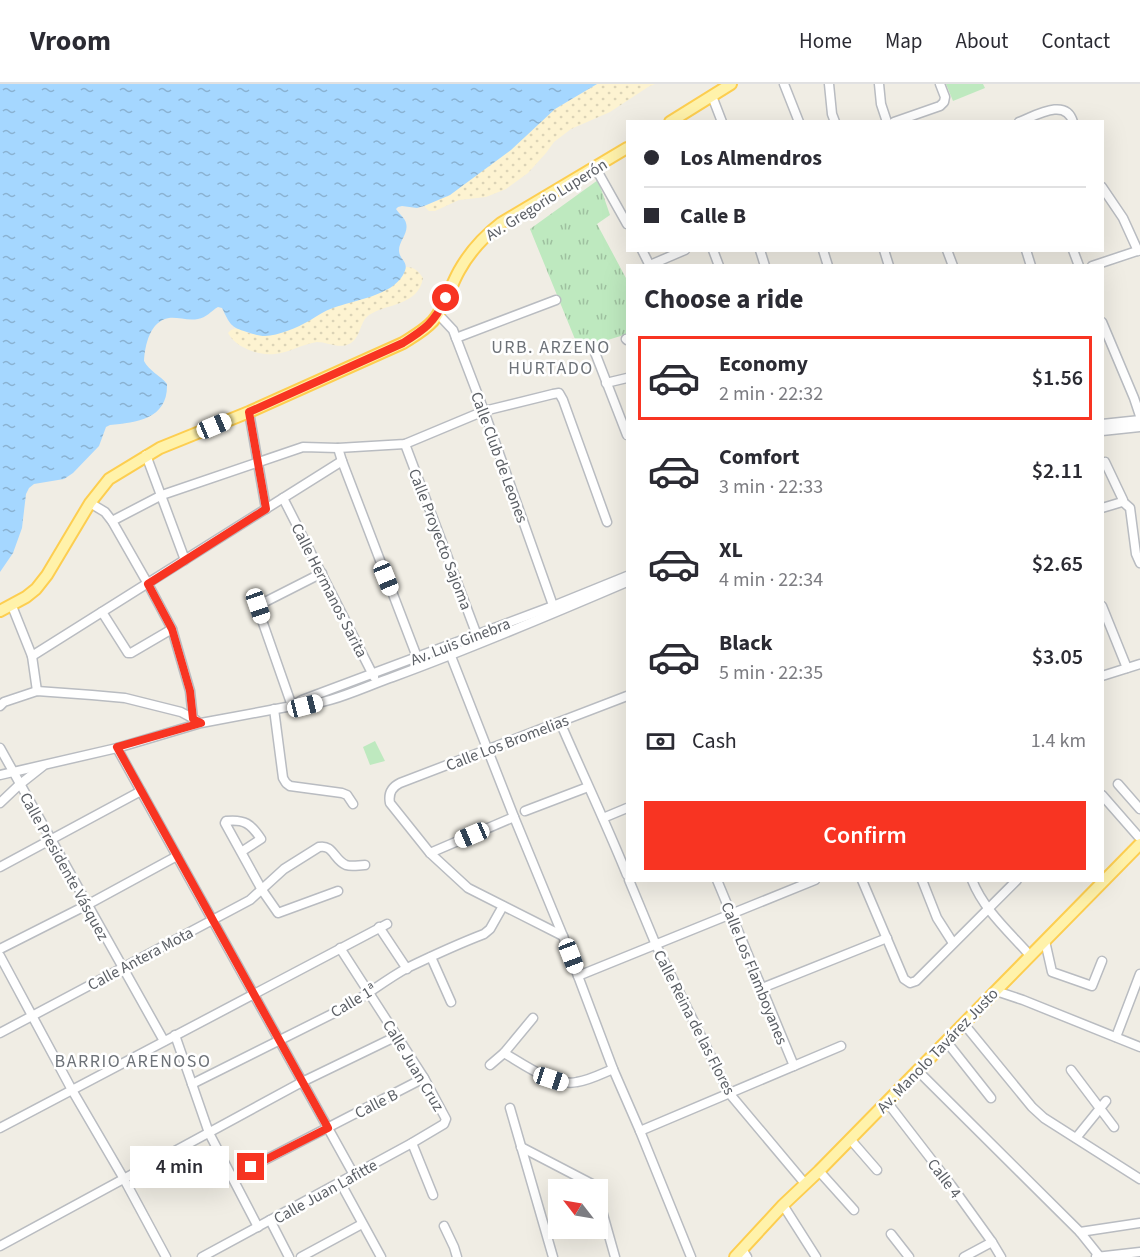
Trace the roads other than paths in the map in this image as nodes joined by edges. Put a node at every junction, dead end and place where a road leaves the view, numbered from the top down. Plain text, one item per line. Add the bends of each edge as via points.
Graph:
1 (731, 84) edge
2 (784, 84) edge
3 (830, 84) edge
4 (879, 84) edge
5 (940, 84) edge
6 (712, 96) junction
7 (673, 120) edge
8 (721, 120) edge
9 (798, 120) edge
10 (834, 120) edge
11 (886, 120) edge
12 (900, 120) edge
13 (1023, 120) edge
14 (1073, 120) edge
15 (626, 149) edge
16 (596, 167) junction
17 (1106, 201) edge
18 (626, 222) edge
19 (1139, 251) edge
20 (680, 252) edge
21 (652, 264) edge
22 (1098, 264) edge
23 (556, 300) dead end
24 (438, 314) junction
25 (1104, 326) edge
26 (456, 338) junction
27 (594, 350) dead end
28 (626, 378) edge
29 (606, 382) junction
30 (1137, 397) edge
31 (484, 411) junction
32 (249, 412) junction
33 (1140, 418) edge
34 (1104, 424) edge
35 (1140, 427) edge
36 (1104, 431) edge
37 (626, 432) edge
38 (405, 444) junction
39 (338, 448) junction
40 (146, 455) junction
41 (342, 461) junction
42 (258, 462) junction
43 (1105, 462) dead end
44 (162, 495) junction
45 (283, 498) junction
46 (1122, 501) junction
47 (90, 503) junction
48 (1104, 507) edge
49 (266, 509) junction
50 (112, 521) junction
51 (607, 522) dead end
52 (185, 560) junction
53 (1140, 563) edge
54 (322, 573) junction
55 (626, 576) edge
56 (626, 582) edge
57 (148, 584) junction
58 (12, 606) junction
59 (555, 609) junction
60 (0, 611) edge
61 (1104, 611) edge
62 (102, 612) junction
63 (172, 629) junction
64 (478, 639) junction
65 (447, 646) junction
66 (32, 656) junction
67 (450, 656) junction
68 (417, 657) junction
69 (1140, 664) edge
70 (1127, 668) junction
71 (1104, 675) edge
72 (375, 678) junction
73 (37, 690) junction
74 (626, 696) edge
75 (1, 701) edge
76 (292, 706) junction
77 (274, 709) junction
78 (197, 721) junction
79 (560, 722) junction
80 (117, 747) junction
81 (0, 748) edge
82 (487, 750) junction
83 (44, 765) junction
84 (14, 771) junction
85 (0, 775) edge
86 (1118, 784) dead end
87 (19, 785) junction
88 (588, 787) junction
89 (141, 791) junction
90 (1104, 797) edge
91 (0, 803) edge
92 (353, 804) dead end
93 (626, 808) edge
94 (1140, 809) edge
95 (525, 812) dead end
96 (514, 817) junction
97 (603, 818) junction
98 (1139, 838) edge
99 (51, 840) junction
100 (242, 852) junction
101 (430, 853) junction
102 (177, 856) junction
103 (365, 865) dead end
104 (0, 867) edge
105 (1104, 870) edge
106 (626, 873) edge
107 (1104, 876) edge
108 (630, 882) edge
109 (718, 882) edge
110 (810, 882) edge
111 (863, 882) edge
112 (923, 882) edge
113 (973, 882) edge
114 (1015, 882) edge
115 (1093, 882) edge
116 (1099, 882) edge
117 (262, 890) junction
118 (338, 891) dead end
119 (87, 905) junction
120 (503, 906) junction
121 (988, 909) junction
122 (731, 914) junction
123 (212, 919) junction
124 (563, 936) junction
125 (887, 938) junction
126 (1045, 941) junction
127 (953, 943) junction
128 (656, 945) junction
129 (340, 948) junction
130 (0, 950) edge
131 (1026, 951) junction
132 (0, 956) edge
133 (430, 957) junction
134 (1102, 961) dead end
135 (122, 967) junction
136 (407, 969) junction
137 (1140, 974) edge
138 (578, 976) junction
139 (1092, 986) junction
140 (762, 988) junction
141 (996, 991) junction
142 (369, 992) junction
143 (254, 994) junction
144 (1090, 997) dead end
145 (451, 1002) dead end
146 (32, 1016) junction
147 (533, 1018) dead end
148 (963, 1023) junction
149 (0, 1034) edge
150 (176, 1035) junction
151 (397, 1036) junction
152 (1116, 1037) junction
153 (279, 1040) junction
154 (164, 1041) junction
155 (946, 1041) junction
156 (841, 1046) dead end
157 (1140, 1047) edge
158 (504, 1053) junction
159 (490, 1065) dead end
160 (794, 1066) junction
161 (613, 1069) junction
162 (917, 1070) junction
163 (1071, 1070) dead end
164 (424, 1078) junction
165 (302, 1082) junction
166 (192, 1084) junction
167 (72, 1089) junction
168 (729, 1093) junction
169 (991, 1098) dead end
170 (1106, 1101) dead end
171 (887, 1102) junction
172 (510, 1108) dead end
173 (1100, 1109) junction
174 (446, 1122) joint
175 (1114, 1127) dead end
176 (0, 1128) edge
177 (328, 1128) junction
178 (640, 1131) junction
179 (209, 1133) junction
180 (1076, 1138) junction
181 (850, 1139) junction
182 (412, 1143) junction
183 (521, 1147) junction
184 (877, 1170) dead end
185 (819, 1171) junction
186 (354, 1175) junction
187 (232, 1177) junction
188 (124, 1179) junction
189 (582, 1179) edge
190 (1140, 1179) edge
191 (802, 1180) junction
192 (340, 1182) junction
193 (433, 1195) dead end
194 (783, 1205) junction
195 (854, 1210) dead end
196 (270, 1220) junction
197 (1140, 1223) edge
198 (362, 1224) junction
199 (444, 1226) dead end
200 (258, 1227) junction
201 (608, 1231) edge
202 (1080, 1232) junction
203 (891, 1234) dead end
204 (992, 1242) junction
205 (0, 1246) edge
206 (1140, 1251) edge
207 (737, 1255) edge
208 (166, 1257) edge
209 (202, 1257) edge
210 (290, 1257) edge
211 (301, 1257) edge
212 (381, 1257) edge
213 (457, 1257) edge
214 (553, 1257) edge
215 (615, 1257) edge
216 (690, 1257) edge
217 (816, 1257) edge
218 (909, 1257) edge
219 (964, 1257) edge
220 (1001, 1257) edge
221 (1098, 1257) edge

1 - 6 main road
2 - 9 street
3 - 10 street
4 - 11 street
5 - 12 street via 945,97 940,106
6 - 7 main road
6 - 8 street
13 - 14 street via 1059,108 1069,112
15 - 16 main road, Av. Gregorio Luperón
16 - 18 street
16 - 24 main road, Av. Gregorio Luperón via 486,235 459,271
17 - 19 street via 1123,218
19 - 22 street
20 - 21 street
23 - 26 street
24 - 26 street, Calle Club de Leones
24 - 32 main road, Av. Gregorio Luperón via 403,343
25 - 30 street
26 - 31 street, Calle Club de Leones
27 - 29 street
28 - 29 street
29 - 37 street
30 - 33 street
31 - 38 street
31 - 51 street via 559,393
31 - 59 street, Calle Club de Leones
32 - 40 main road, Av. Gregorio Luperón
32 - 42 street
33 - 34 street
35 - 36 street
38 - 39 street
38 - 64 street, Calle Proyecto Sajoma
39 - 41 street
39 - 42 street via 303,447
40 - 44 street
40 - 47 main road, Av. Gregorio Luperón via 109,479
41 - 45 street
41 - 68 street
42 - 44 street
42 - 49 street
43 - 46 street
44 - 50 street
44 - 52 street
45 - 49 street
45 - 54 street, Calle Hermanos Sarita
46 - 48 street
46 - 53 street via 1130,508
47 - 50 street
47 - 58 main road, Av. Gregorio Luperón via 47,575
49 - 52 street
50 - 57 street
52 - 57 street
54 - 72 street, Calle Hermanos Sarita
54 - 76 street via 258,606
55 - 59 street, Av. Luis Ginebra
56 - 59 street, Av. Luis Ginebra
57 - 62 street
57 - 63 street
58 - 60 main road, Av. Gregorio Luperón
58 - 66 street
59 - 64 street, Av. Luis Ginebra
61 - 70 street
62 - 63 street via 128,653
62 - 66 street
63 - 78 street
64 - 65 street, Av. Luis Ginebra
64 - 67 street, Av. Luis Ginebra
65 - 67 street
65 - 68 street, Av. Luis Ginebra
66 - 73 street
67 - 72 street, Av. Luis Ginebra
67 - 82 street
68 - 72 street, Av. Luis Ginebra
69 - 70 street
70 - 71 street
72 - 76 street, Av. Luis Ginebra
73 - 75 street
73 - 78 street via 125,698 181,712
74 - 79 street, Calle Los Bromelias
76 - 77 street, Av. Luis Ginebra
77 - 78 street, Av. Luis Ginebra
77 - 92 street via 286,783 342,792
78 - 80 street, Av. Luis Ginebra
79 - 82 street, Calle Los Bromelias
79 - 88 street
80 - 83 street, Av. Luis Ginebra
80 - 89 street
81 - 84 street, Calle Presidente Vásquez
82 - 96 street
82 - 101 street, Calle Los Bromelias via 396,785 390,793 390,803
83 - 84 street, Av. Luis Ginebra
83 - 87 street
84 - 85 street, Av. Luis Ginebra
84 - 87 street, Calle Presidente Vásquez
86 - 94 street
87 - 91 street
87 - 99 street, Calle Presidente Vásquez
88 - 95 street
88 - 97 street
89 - 99 street
89 - 102 street
90 - 98 street
93 - 97 street
96 - 101 street
96 - 124 street
97 - 106 street
98 - 105 main road
98 - 107 main road, Av. Manolo Tavárez Justo
99 - 104 street
99 - 119 street, Calle Presidente Vásquez
100 - 100 street via 261,839 252,826 226,820
100 - 117 street
101 - 120 street via 468,888
102 - 119 street
102 - 123 street
103 - 117 street, Calle Antera Mota via 345,864 322,846 284,869
108 - 128 street, Calle Reina de las Flores
109 - 122 street, Calle Los Flamboyanes
110 - 122 street
111 - 125 street
112 - 127 street via 937,918
113 - 121 street
114 - 121 street
115 - 131 main road, Av. Manolo Tavárez Justo
116 - 126 main road, Av. Manolo Tavárez Justo
117 - 118 street via 280,913
117 - 123 street, Calle Antera Mota
119 - 130 street
119 - 135 street, Calle Presidente Vásquez
120 - 124 street
120 - 133 street, Calle 1ª via 488,932
121 - 127 street
121 - 131 street
122 - 128 street
122 - 140 street, Calle Los Flamboyanes
123 - 135 street, Calle Antera Mota
123 - 143 street
124 - 138 street
125 - 127 street via 904,979 910,983
125 - 140 street
126 - 139 street via 1052,972
126 - 141 main road, Av. Manolo Tavárez Justo
128 - 138 street
128 - 168 street, Calle Reina de las Flores
129 - 136 street via 383,926
129 - 142 street, Calle Juan Cruz
129 - 143 street
131 - 191 main road, Av. Manolo Tavárez Justo
132 - 146 street
133 - 136 street, Calle 1ª
133 - 145 street
134 - 139 street
135 - 146 street, Calle Antera Mota
135 - 154 street, Calle Presidente Vásquez
136 - 142 street, Calle 1ª
137 - 152 street
138 - 161 street
139 - 144 street
140 - 160 street, Calle Los Flamboyanes
141 - 148 main road, Av. Manolo Tavárez Justo
141 - 152 street
142 - 151 street, Calle Juan Cruz
142 - 153 street, Calle 1ª
143 - 150 street
143 - 153 street
146 - 149 street, Calle Antera Mota
146 - 167 street
147 - 158 street
148 - 155 main road, Av. Manolo Tavárez Justo
148 - 180 street via 1032,1107
150 - 154 street
150 - 166 street
151 - 164 street, Calle Juan Cruz
151 - 165 street
152 - 157 street
153 - 165 street
153 - 166 street, Calle 1ª
154 - 167 street
155 - 162 main road, Av. Manolo Tavárez Justo
155 - 169 street
156 - 160 street
158 - 159 street
158 - 161 street via 565,1083 587,1080
160 - 168 street
161 - 178 street
162 - 171 main road, Av. Manolo Tavárez Justo
162 - 202 street
163 - 173 street
164 - 174 street, Calle Juan Cruz
164 - 177 street, Calle B
165 - 177 street
165 - 179 street
166 - 179 street
167 - 176 street
167 - 188 street
168 - 178 street
168 - 191 street, Calle Reina de las Flores
170 - 173 street
171 - 181 main road, Av. Manolo Tavárez Justo
171 - 204 street, Calle 4
172 - 183 street
173 - 175 street
173 - 180 street
174 - 182 street, Calle Juan Lafitte
177 - 186 street
177 - 187 street, Calle B
178 - 216 street
179 - 187 street
179 - 188 street
180 - 190 street
181 - 184 street
181 - 185 main road, Av. Manolo Tavárez Justo
182 - 186 street, Calle Juan Lafitte
182 - 193 street
183 - 189 street
183 - 214 street
185 - 194 main road, Av. Manolo Tavárez Justo
185 - 195 street
186 - 192 street, Calle Juan Lafitte
187 - 200 street
188 - 205 street
188 - 208 street
191 - 207 main road, Av. Manolo Tavárez Justo
192 - 196 street, Calle Juan Lafitte
192 - 198 street
194 - 207 main road, Av. Manolo Tavárez Justo
194 - 217 street
196 - 200 street, Calle Juan Lafitte
196 - 210 street
197 - 202 street
198 - 211 street
198 - 212 street
199 - 213 street
200 - 209 street, Calle Juan Lafitte
201 - 215 street
202 - 221 street
203 - 218 street
204 - 219 street
204 - 220 street, Calle 4
206 - 221 street

